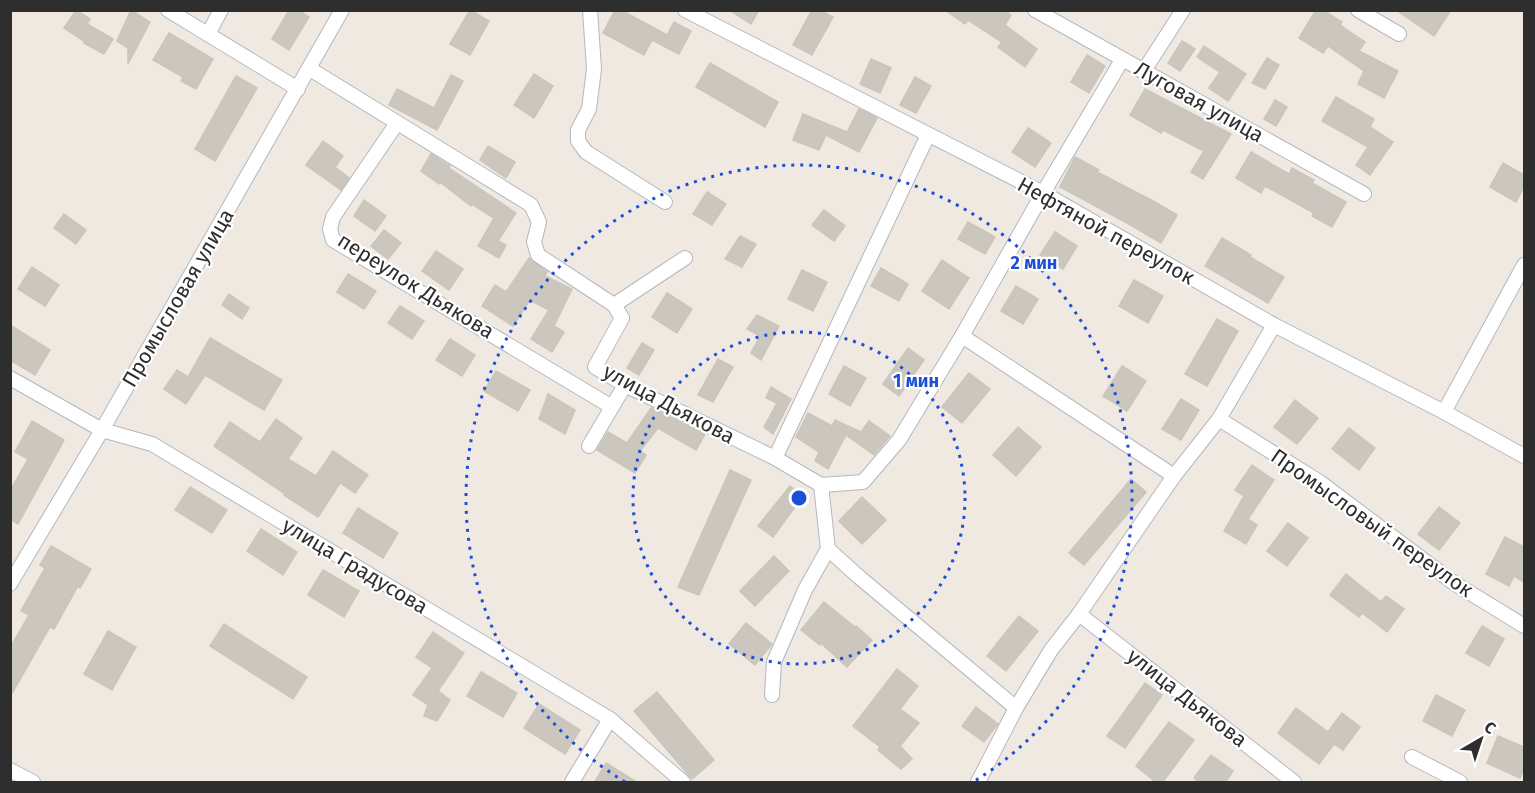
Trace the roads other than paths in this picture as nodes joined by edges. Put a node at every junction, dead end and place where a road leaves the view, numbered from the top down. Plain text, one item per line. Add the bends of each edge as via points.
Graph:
1 (168, 10) edge
2 (221, 10) edge
3 (342, 10) edge
4 (590, 10) edge
5 (685, 10) edge
6 (1035, 10) edge
7 (1183, 10) edge
8 (1358, 10) edge
9 (208, 34) junction
10 (1399, 34) dead end
11 (1122, 60) junction
12 (310, 69) junction
13 (1143, 72) junction
14 (298, 89) junction
15 (398, 123) junction
16 (928, 135) junction
17 (1043, 193) junction
18 (1364, 194) dead end
19 (665, 202) dead end
20 (685, 258) dead end
21 (1524, 265) edge
22 (614, 304) junction
23 (1274, 325) junction
24 (962, 336) junction
25 (10, 378) edge
26 (626, 385) junction
27 (612, 407) junction
28 (1444, 412) junction
29 (1219, 419) junction
30 (102, 430) junction
31 (588, 447) dead end
32 (1524, 456) edge
33 (775, 458) junction
34 (1174, 476) junction
35 (821, 484) junction
36 (828, 549) junction
37 (10, 584) edge
38 (1079, 614) junction
39 (1524, 626) edge
40 (772, 695) dead end
41 (1016, 708) junction
42 (610, 720) junction
43 (1412, 758) dead end
44 (10, 770) edge
45 (33, 783) edge
46 (572, 783) edge
47 (683, 783) edge
48 (978, 783) edge
49 (1294, 783) edge
50 (1461, 783) edge

1 - 9 street
2 - 9 street
3 - 12 street, Промысловая улица
4 - 19 street via 594,69 589,109 578,130 578,141 586,152
5 - 16 street, Нефтяной переулок
6 - 11 street, Луговая улица
7 - 13 street
8 - 10 street
9 - 14 street
11 - 13 street, Луговая улица
11 - 17 street
12 - 14 street, Промысловая улица
12 - 15 street
13 - 18 street, Луговая улица
14 - 30 street, Промысловая улица
15 - 22 street via 531,205 539,222 534,242 538,255
15 - 27 street, переулок Дьякова via 333,217 333,240
16 - 17 street, Нефтяной переулок
16 - 33 street
17 - 23 street, Нефтяной переулок
17 - 24 street
20 - 22 street
21 - 28 street
22 - 26 street, улица Дьякова via 622,318 596,367
23 - 28 street, Нефтяной переулок
23 - 29 street
24 - 34 street
24 - 35 street via 899,440 863,482
25 - 30 street, улица Градусова
26 - 27 street
26 - 33 street, улица Дьякова
27 - 31 street
28 - 32 street, Нефтяной переулок
29 - 34 street
29 - 39 street, Промысловый переулок via 1321,483 1454,583
30 - 37 street, Промысловая улица
30 - 42 street, улица Градусова via 152,444
33 - 35 street, улица Дьякова
34 - 38 street
35 - 36 street
36 - 40 street via 805,590 774,662
36 - 41 street
38 - 41 street via 1051,650
38 - 49 street, улица Дьякова
41 - 48 street
42 - 46 street
42 - 47 street, улица Градусова
43 - 50 street
44 - 45 street

